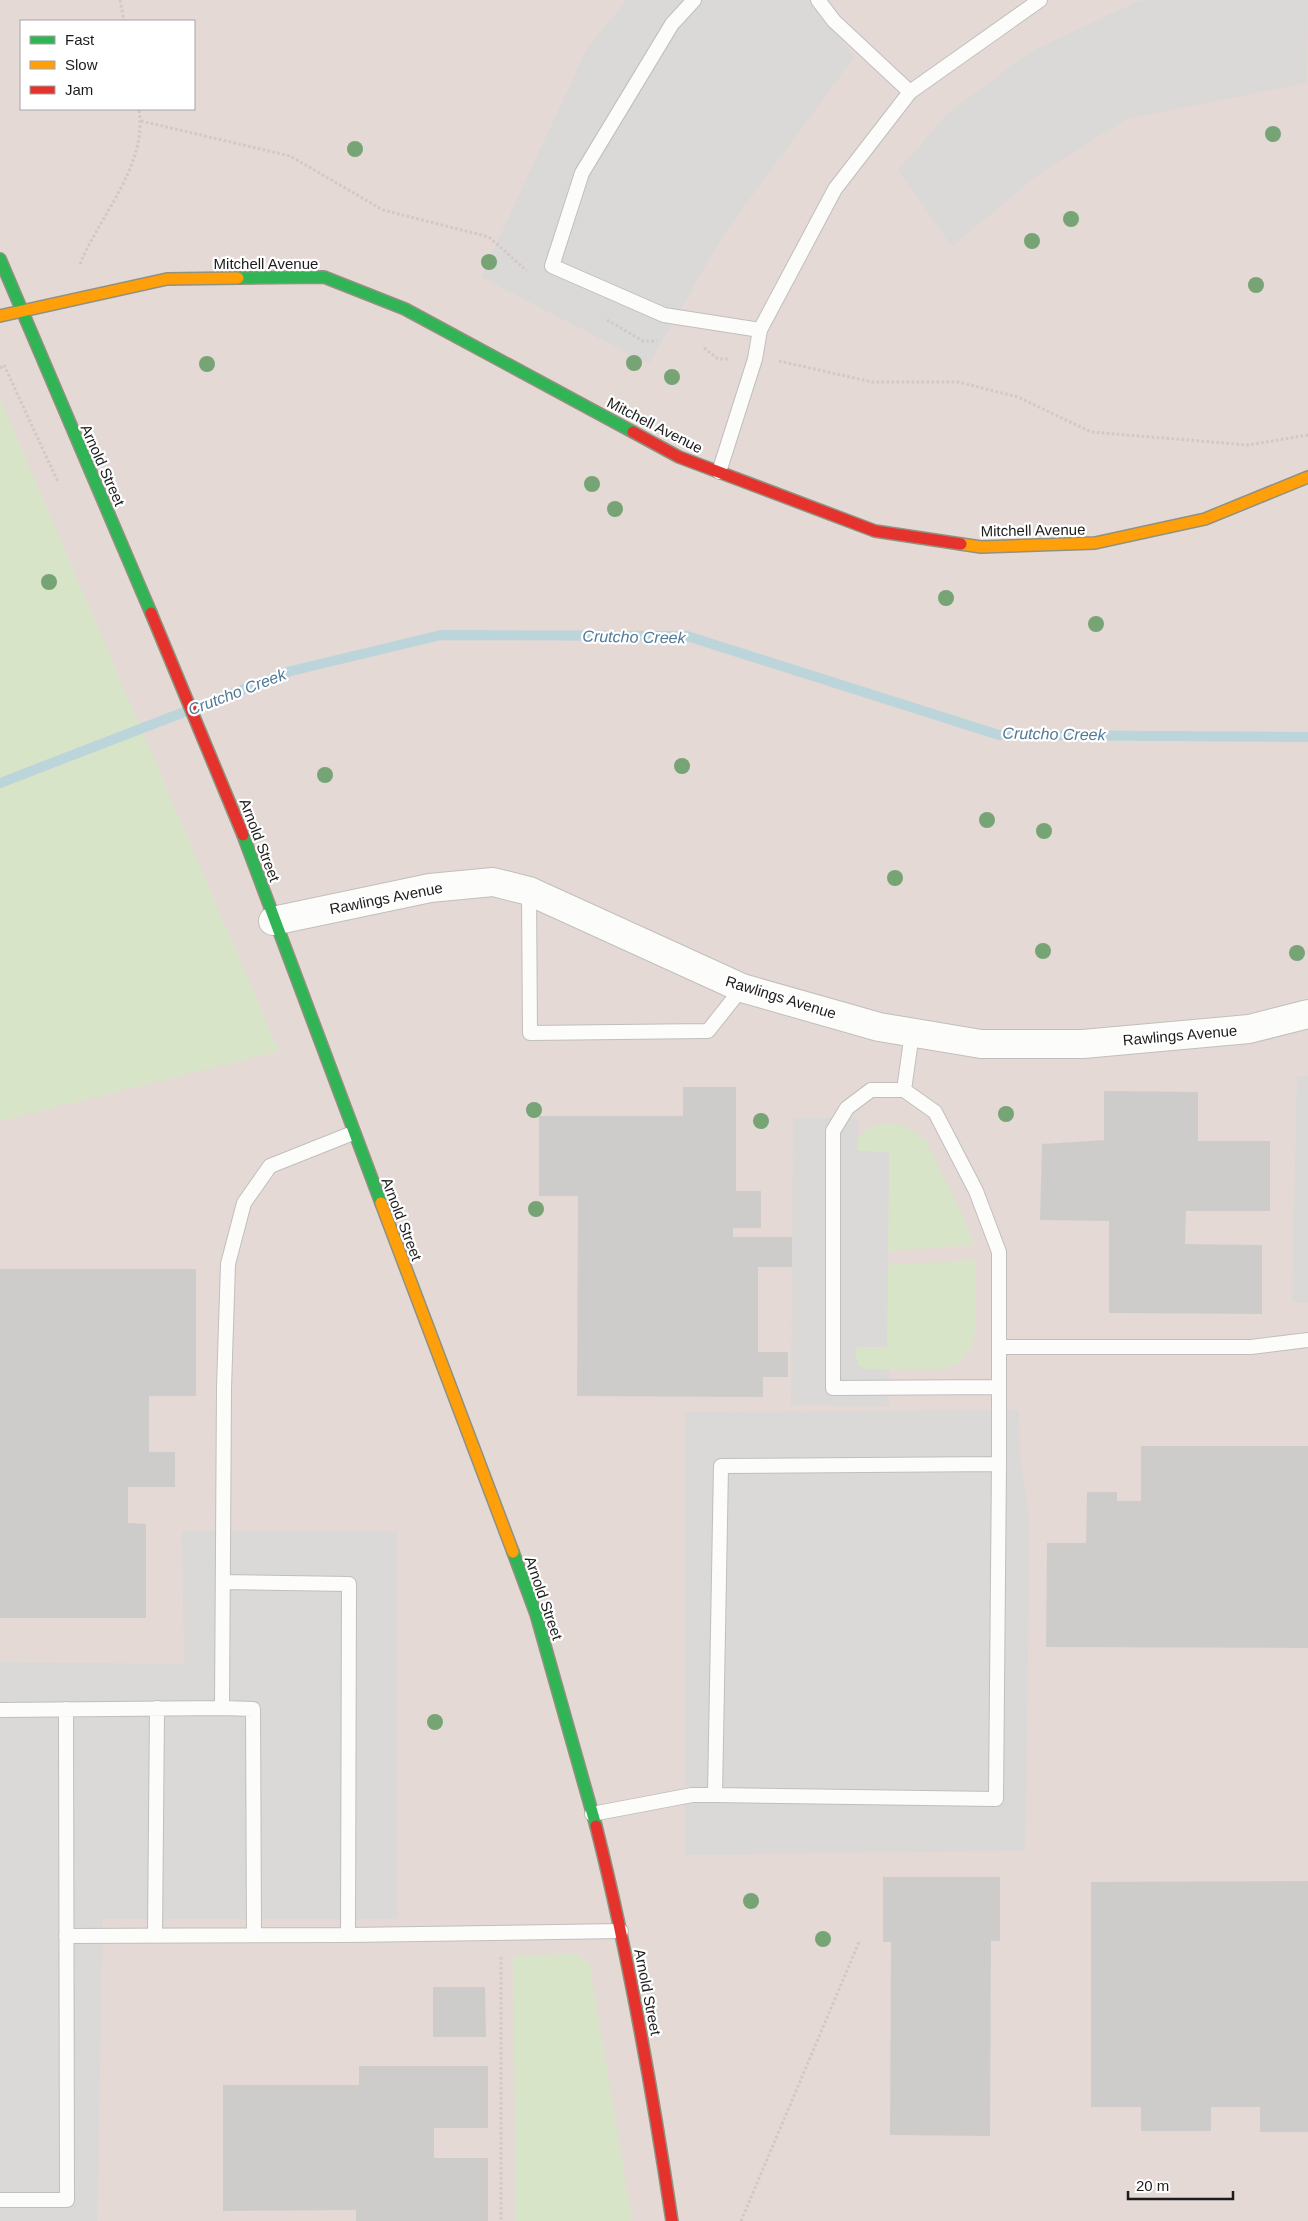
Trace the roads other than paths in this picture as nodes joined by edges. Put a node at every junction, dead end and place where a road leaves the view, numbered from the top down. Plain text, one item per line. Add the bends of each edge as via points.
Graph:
1 (694, 0) edge
2 (818, 0) edge
3 (1040, 0) edge
4 (910, 92) junction
5 (0, 259) edge
6 (21, 310) junction
7 (0, 316) edge
8 (760, 330) junction
9 (719, 472) junction
10 (1308, 477) edge
11 (528, 891) junction
12 (274, 921) junction
13 (742, 988) junction
14 (1308, 1014) edge
15 (912, 1032) junction
16 (904, 1090) junction
17 (353, 1133) junction
18 (1308, 1340) edge
19 (1000, 1347) junction
20 (1000, 1387) junction
21 (999, 1464) junction
22 (223, 1582) junction
23 (157, 1708) junction
24 (222, 1708) junction
25 (0, 1710) edge
26 (66, 1710) junction
27 (715, 1795) junction
28 (592, 1814) junction
29 (621, 1931) junction
30 (254, 1935) junction
31 (348, 1935) junction
32 (66, 1936) junction
33 (155, 1936) junction
34 (0, 2200) edge
35 (672, 2221) edge

1 - 8 lane via 672,24 582,173 552,266 664,315
2 - 4 lane via 834,21
3 - 4 lane
4 - 8 lane via 835,189
5 - 6 main road, Arnold Street
6 - 7 main road, Mitchell Avenue
6 - 9 main road, Mitchell Avenue via 167,279 324,277 405,309 679,457
6 - 12 main road, Arnold Street via 238,822
8 - 9 lane via 755,359
9 - 10 main road, Mitchell Avenue via 875,531 981,547 1095,543 1206,518
11 - 12 street, Rawlings Avenue via 494,882 430,888
11 - 13 street, Rawlings Avenue
11 - 13 lane via 530,1032 708,1031
12 - 17 main road, Arnold Street
13 - 15 street, Rawlings Avenue via 879,1027
14 - 15 street, Rawlings Avenue via 1249,1029 1083,1044 981,1044
15 - 16 lane
16 - 19 lane via 935,1112 976,1191 999,1252
16 - 20 lane via 870,1090 847,1108 833,1131 833,1388
17 - 22 lane via 270,1166 244,1203 228,1264
17 - 28 main road, Arnold Street via 536,1614
18 - 19 lane via 1251,1347
19 - 20 lane
20 - 21 lane
21 - 27 lane via 720,1466
21 - 27 lane via 996,1799
22 - 24 lane
22 - 31 lane via 349,1584
23 - 24 lane
23 - 26 lane
23 - 33 lane
24 - 30 lane via 253,1709
25 - 26 lane
26 - 32 lane
27 - 28 lane via 692,1795
28 - 29 main road, Arnold Street
29 - 31 lane
29 - 35 main road, Arnold Street via 658,2126
30 - 31 lane
30 - 33 lane
32 - 33 lane
32 - 34 lane via 68,2200

